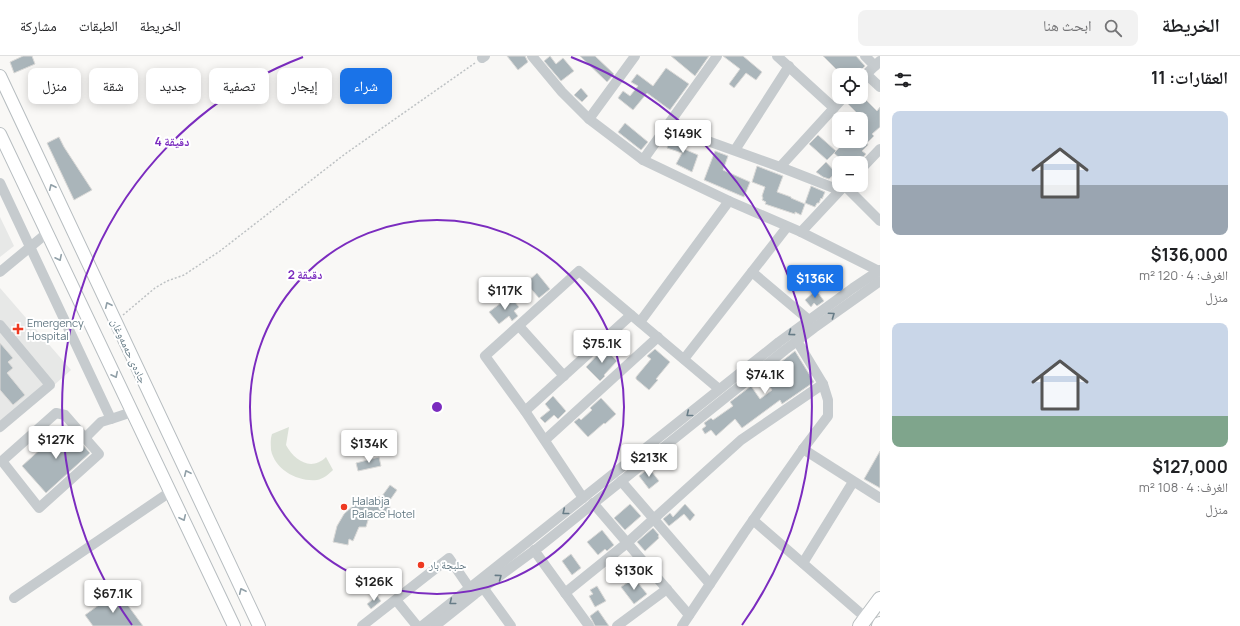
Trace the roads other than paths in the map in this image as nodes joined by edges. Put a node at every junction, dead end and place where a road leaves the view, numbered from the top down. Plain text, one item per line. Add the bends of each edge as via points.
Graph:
1 (635, 56) edge
2 (717, 56) edge
3 (777, 56) edge
4 (865, 56) edge
5 (537, 58) edge
6 (877, 63) edge
7 (789, 66) junction
8 (868, 73) edge
9 (0, 76) edge
10 (868, 80) edge
11 (880, 87) edge
12 (838, 104) edge
13 (834, 108) junction
14 (589, 119) junction
15 (666, 126) junction
16 (0, 134) edge
17 (880, 149) edge
18 (735, 150) junction
19 (643, 160) junction
20 (868, 161) edge
21 (780, 167) junction
22 (0, 183) edge
23 (832, 184) edge
24 (838, 192) edge
25 (848, 192) edge
26 (730, 201) junction
27 (880, 221) edge
28 (787, 227) junction
29 (801, 232) junction
30 (47, 233) junction
31 (30, 247) junction
32 (0, 272) edge
33 (752, 272) junction
34 (880, 274) edge
35 (856, 292) junction
36 (631, 315) junction
37 (809, 320) junction
38 (640, 322) junction
39 (0, 325) edge
40 (519, 326) junction
41 (658, 337) junction
42 (797, 341) junction
43 (684, 359) junction
44 (564, 376) junction
45 (823, 384) junction
46 (719, 389) junction
47 (525, 411) junction
48 (132, 412) junction
49 (111, 419) junction
50 (0, 427) edge
51 (85, 438) junction
52 (545, 440) junction
53 (802, 449) junction
54 (652, 450) junction
55 (621, 481) junction
56 (853, 482) junction
57 (170, 492) junction
58 (583, 498) junction
59 (880, 498) edge
60 (593, 503) junction
61 (654, 519) junction
62 (753, 520) junction
63 (628, 543) junction
64 (534, 550) junction
65 (803, 563) junction
66 (481, 584) junction
67 (710, 584) junction
68 (667, 589) junction
69 (472, 591) junction
70 (565, 593) junction
71 (14, 598) dead end
72 (396, 600) junction
73 (880, 600) edge
74 (689, 616) junction
75 (863, 622) edge
76 (234, 626) edge
77 (259, 626) edge
78 (362, 626) edge
79 (417, 626) edge
80 (422, 626) edge
81 (435, 626) edge
82 (511, 626) edge
83 (589, 626) edge
84 (617, 626) edge
85 (682, 626) edge

1 - 14 street
2 - 15 street
3 - 7 street
4 - 6 street
5 - 14 street via 562,92
6 - 8 street
7 - 13 street
7 - 18 street
77 -> 9 main road, جادەی حەمەوغان
10 - 11 street
12 - 13 street
13 - 21 street
14 - 19 street
15 - 18 street
15 - 19 street
16 - 30 main road, جادەی حەمەوغان
17 - 20 street
18 - 21 street
19 - 26 street
21 - 23 street
22 - 31 street
24 - 29 street
25 - 27 street
26 - 28 street
26 - 38 street
28 - 29 street
28 - 33 street
29 - 34 street
30 - 31 street
30 -> 48 main road, جادەی حەمەوغان
31 - 32 street
31 - 49 street
33 - 37 street
33 - 43 street
34 - 35 street
35 - 37 street
42 -> 35 street
36 - 38 street
36 - 40 street via 579,271
36 - 44 street
37 -> 46 street
38 - 41 street
39 - 50 street via 50,385
40 - 44 street
40 - 47 street via 485,356
41 - 43 street
41 - 52 street
42 - 45 street
42 - 54 street
43 - 46 street
44 - 47 street
45 - 53 street via 828,400 828,416
45 - 61 street via 742,440
46 -> 54 street
47 - 52 street
48 - 49 street
48 - 57 main road, جادەی حەمەوغان
49 - 51 street via 101,422
51 - 51 street via 64,415 56,413 2,461 39,508 99,454
52 - 58 street
53 - 56 street
53 - 62 street
54 - 55 street
54 - 58 street
55 - 60 street
55 - 61 street
56 - 59 street
56 - 65 street
57 - 71 street
57 -> 76 main road, جادەی حەمەوغان
58 -> 66 street
60 - 63 street
60 - 64 street
61 - 63 street
61 - 67 street
62 - 65 street
62 - 67 street
63 - 68 street
63 - 70 street
66 -> 64 street
64 - 70 street
65 - 75 street
66 - 69 street
66 - 82 street
67 - 74 street
68 - 74 street
68 - 84 street
69 - 72 street via 449,558
69 -> 80 street
69 - 81 street
70 - 83 street
72 - 78 street
72 - 79 street
73 - 75 highway
74 - 85 street

